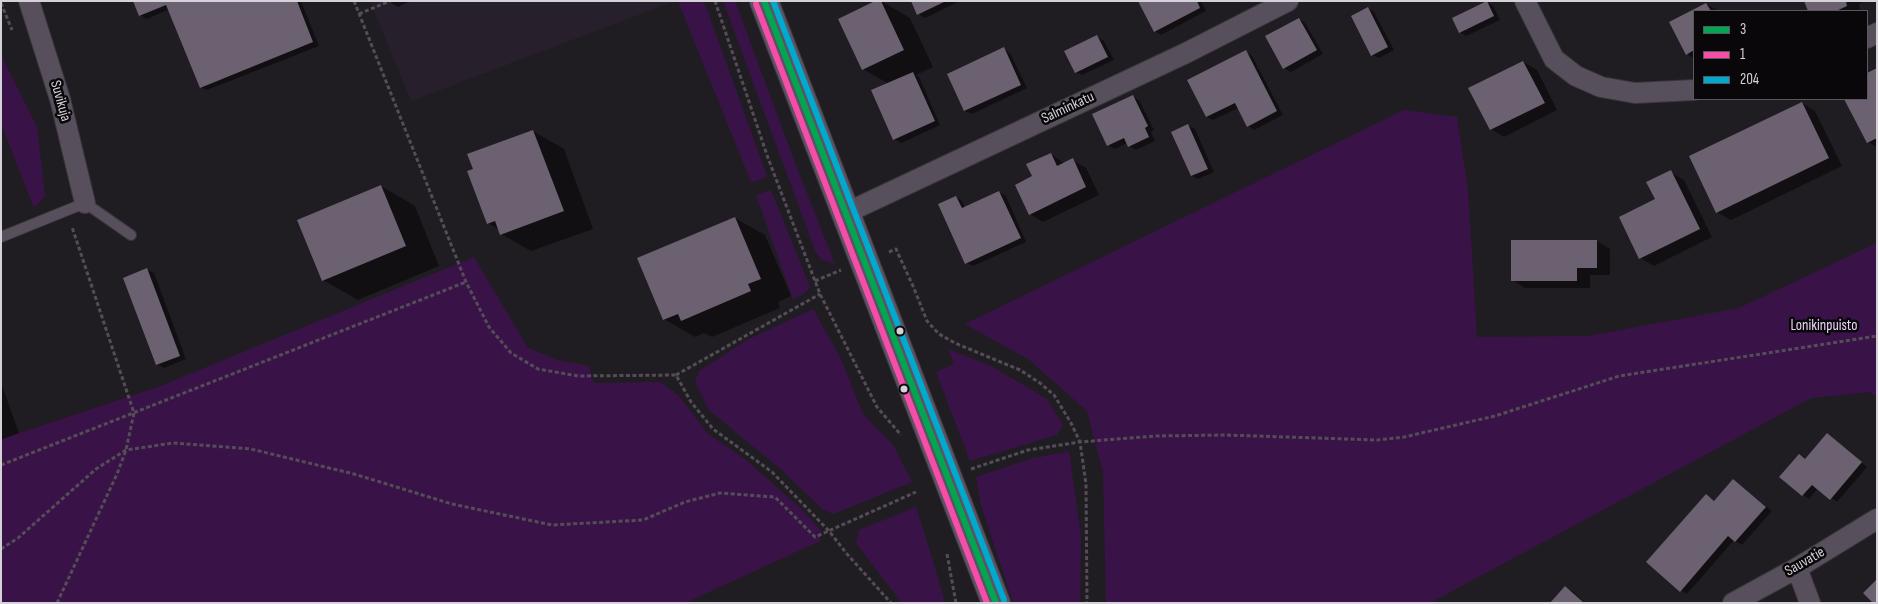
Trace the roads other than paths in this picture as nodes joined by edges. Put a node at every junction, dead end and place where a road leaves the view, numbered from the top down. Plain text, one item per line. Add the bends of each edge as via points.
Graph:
1 (29, 1) edge
2 (764, 1) edge
3 (1288, 1) edge
4 (1525, 1) edge
5 (1693, 90) edge
6 (86, 203) junction
7 (846, 213) junction
8 (131, 235) dead end
9 (1, 237) edge
10 (1877, 519) edge
11 (1796, 568) junction
12 (996, 603) edge
13 (1733, 603) edge
14 (1810, 603) edge

1 - 6 street, Suvikuja via 60,99
2 - 7 main road
3 - 7 street, Salminkatu
4 - 5 street via 1554,59 1576,76 1601,87 1634,93
6 - 8 lane
6 - 9 lane
7 - 12 main road
10 - 11 street, Sauvatie
11 - 13 street, Sauvatie
11 - 14 street

